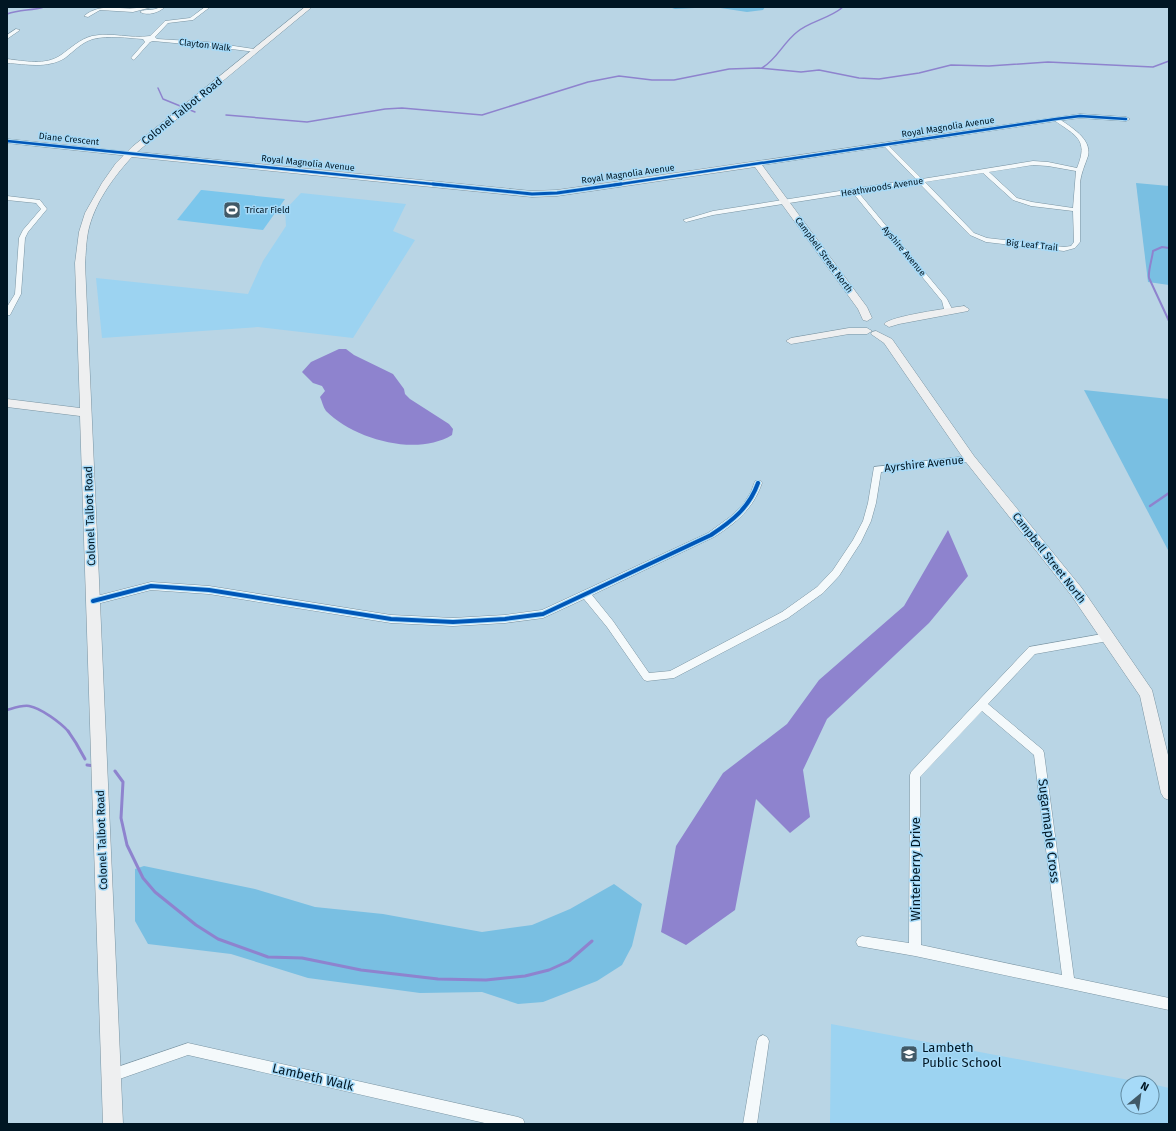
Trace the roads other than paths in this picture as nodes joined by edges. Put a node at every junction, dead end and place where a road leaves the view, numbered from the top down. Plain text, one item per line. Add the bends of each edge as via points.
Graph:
1 (150, 7) edge
2 (163, 7) edge
3 (208, 7) edge
4 (309, 7) edge
5 (133, 11) junction
6 (86, 16) dead end
7 (18, 30) dead end
8 (7, 37) edge
9 (150, 39) junction
10 (254, 51) junction
11 (134, 58) dead end
12 (7, 61) edge
13 (1056, 119) junction
14 (1126, 119) dead end
15 (7, 141) edge
16 (886, 145) junction
17 (130, 154) junction
18 (757, 164) junction
19 (1079, 170) junction
20 (985, 171) junction
21 (921, 181) junction
22 (854, 192) junction
23 (7, 198) edge
24 (785, 202) junction
25 (1078, 210) junction
26 (686, 220) dead end
27 (946, 308) junction
28 (962, 310) dead end
29 (7, 313) edge
30 (878, 323) junction
31 (791, 341) dead end
32 (7, 403) edge
33 (86, 413) junction
34 (970, 459) junction
35 (758, 483) dead end
36 (585, 594) junction
37 (93, 601) junction
38 (1108, 637) junction
39 (981, 704) junction
40 (1169, 793) edge
41 (862, 942) dead end
42 (915, 950) junction
43 (1069, 984) junction
44 (1169, 1004) edge
45 (763, 1041) dead end
46 (111, 1076) junction
47 (113, 1124) edge
48 (518, 1124) edge
49 (750, 1124) edge

1 - 5 street
2 - 5 street via 156,12
3 - 9 street via 191,19 167,22
4 - 10 street, Colonel Talbot Road
5 - 6 street via 99,9
7 - 8 street
9 - 10 street, Clayton Walk
9 - 11 street
9 - 12 street, Clayton Walk via 98,36 82,42 54,61 41,64
10 - 17 street, Colonel Talbot Road
13 - 14 street, Royal Magnolia Avenue via 1080,116
13 - 16 street, Royal Magnolia Avenue
13 - 19 street, Big Leaf Trail via 1085,144 1086,153
15 - 17 street, Diane Crescent
16 - 18 street, Royal Magnolia Avenue
16 - 21 street, Big Leaf Trail
17 - 18 street, Royal Magnolia Avenue via 532,194 557,193
17 - 33 street, Colonel Talbot Road via 103,188 84,233 80,263
18 - 24 street, Campbell Street North
19 - 20 street, Heathwoods Avenue via 1033,163
19 - 25 street, Big Leaf Trail via 1076,190
20 - 21 street, Heathwoods Avenue
20 - 25 street via 1015,199 1031,204
21 - 22 street, Heathwoods Avenue
21 - 25 street, Big Leaf Trail via 972,234 986,240 1064,249 1073,247 1077,242
22 - 24 street, Heathwoods Avenue
22 - 27 street, Ayshire Avenue via 918,268
23 - 29 street via 38,201 44,209 22,238 18,294
24 - 26 street, Heathwoods Avenue via 713,213
24 - 30 street, Campbell Street North
27 - 28 street
27 - 30 street
30 - 31 street
30 - 34 street, Campbell Street North
32 - 33 street
33 - 37 street, Colonel Talbot Road
34 - 36 street, Ayrshire Avenue via 877,469 872,503 857,542 836,573 820,590 784,615 671,675 647,677 610,624
34 - 38 street, Campbell Street North via 1076,591
35 - 36 street via 755,495 735,519 711,535
36 - 37 street via 543,614 453,622 391,619 209,590 150,586
37 - 46 street, Colonel Talbot Road
38 - 39 street, Winterberry Drive via 1032,650
38 - 40 street, Campbell Street North via 1147,694
39 - 42 street, Winterberry Drive via 915,775
39 - 43 street, Sugarmaple Cross via 1039,753
41 - 42 street
42 - 43 street
43 - 44 street
45 - 49 street
46 - 47 street, Colonel Talbot Road
46 - 48 street, Lambeth Walk via 188,1049

